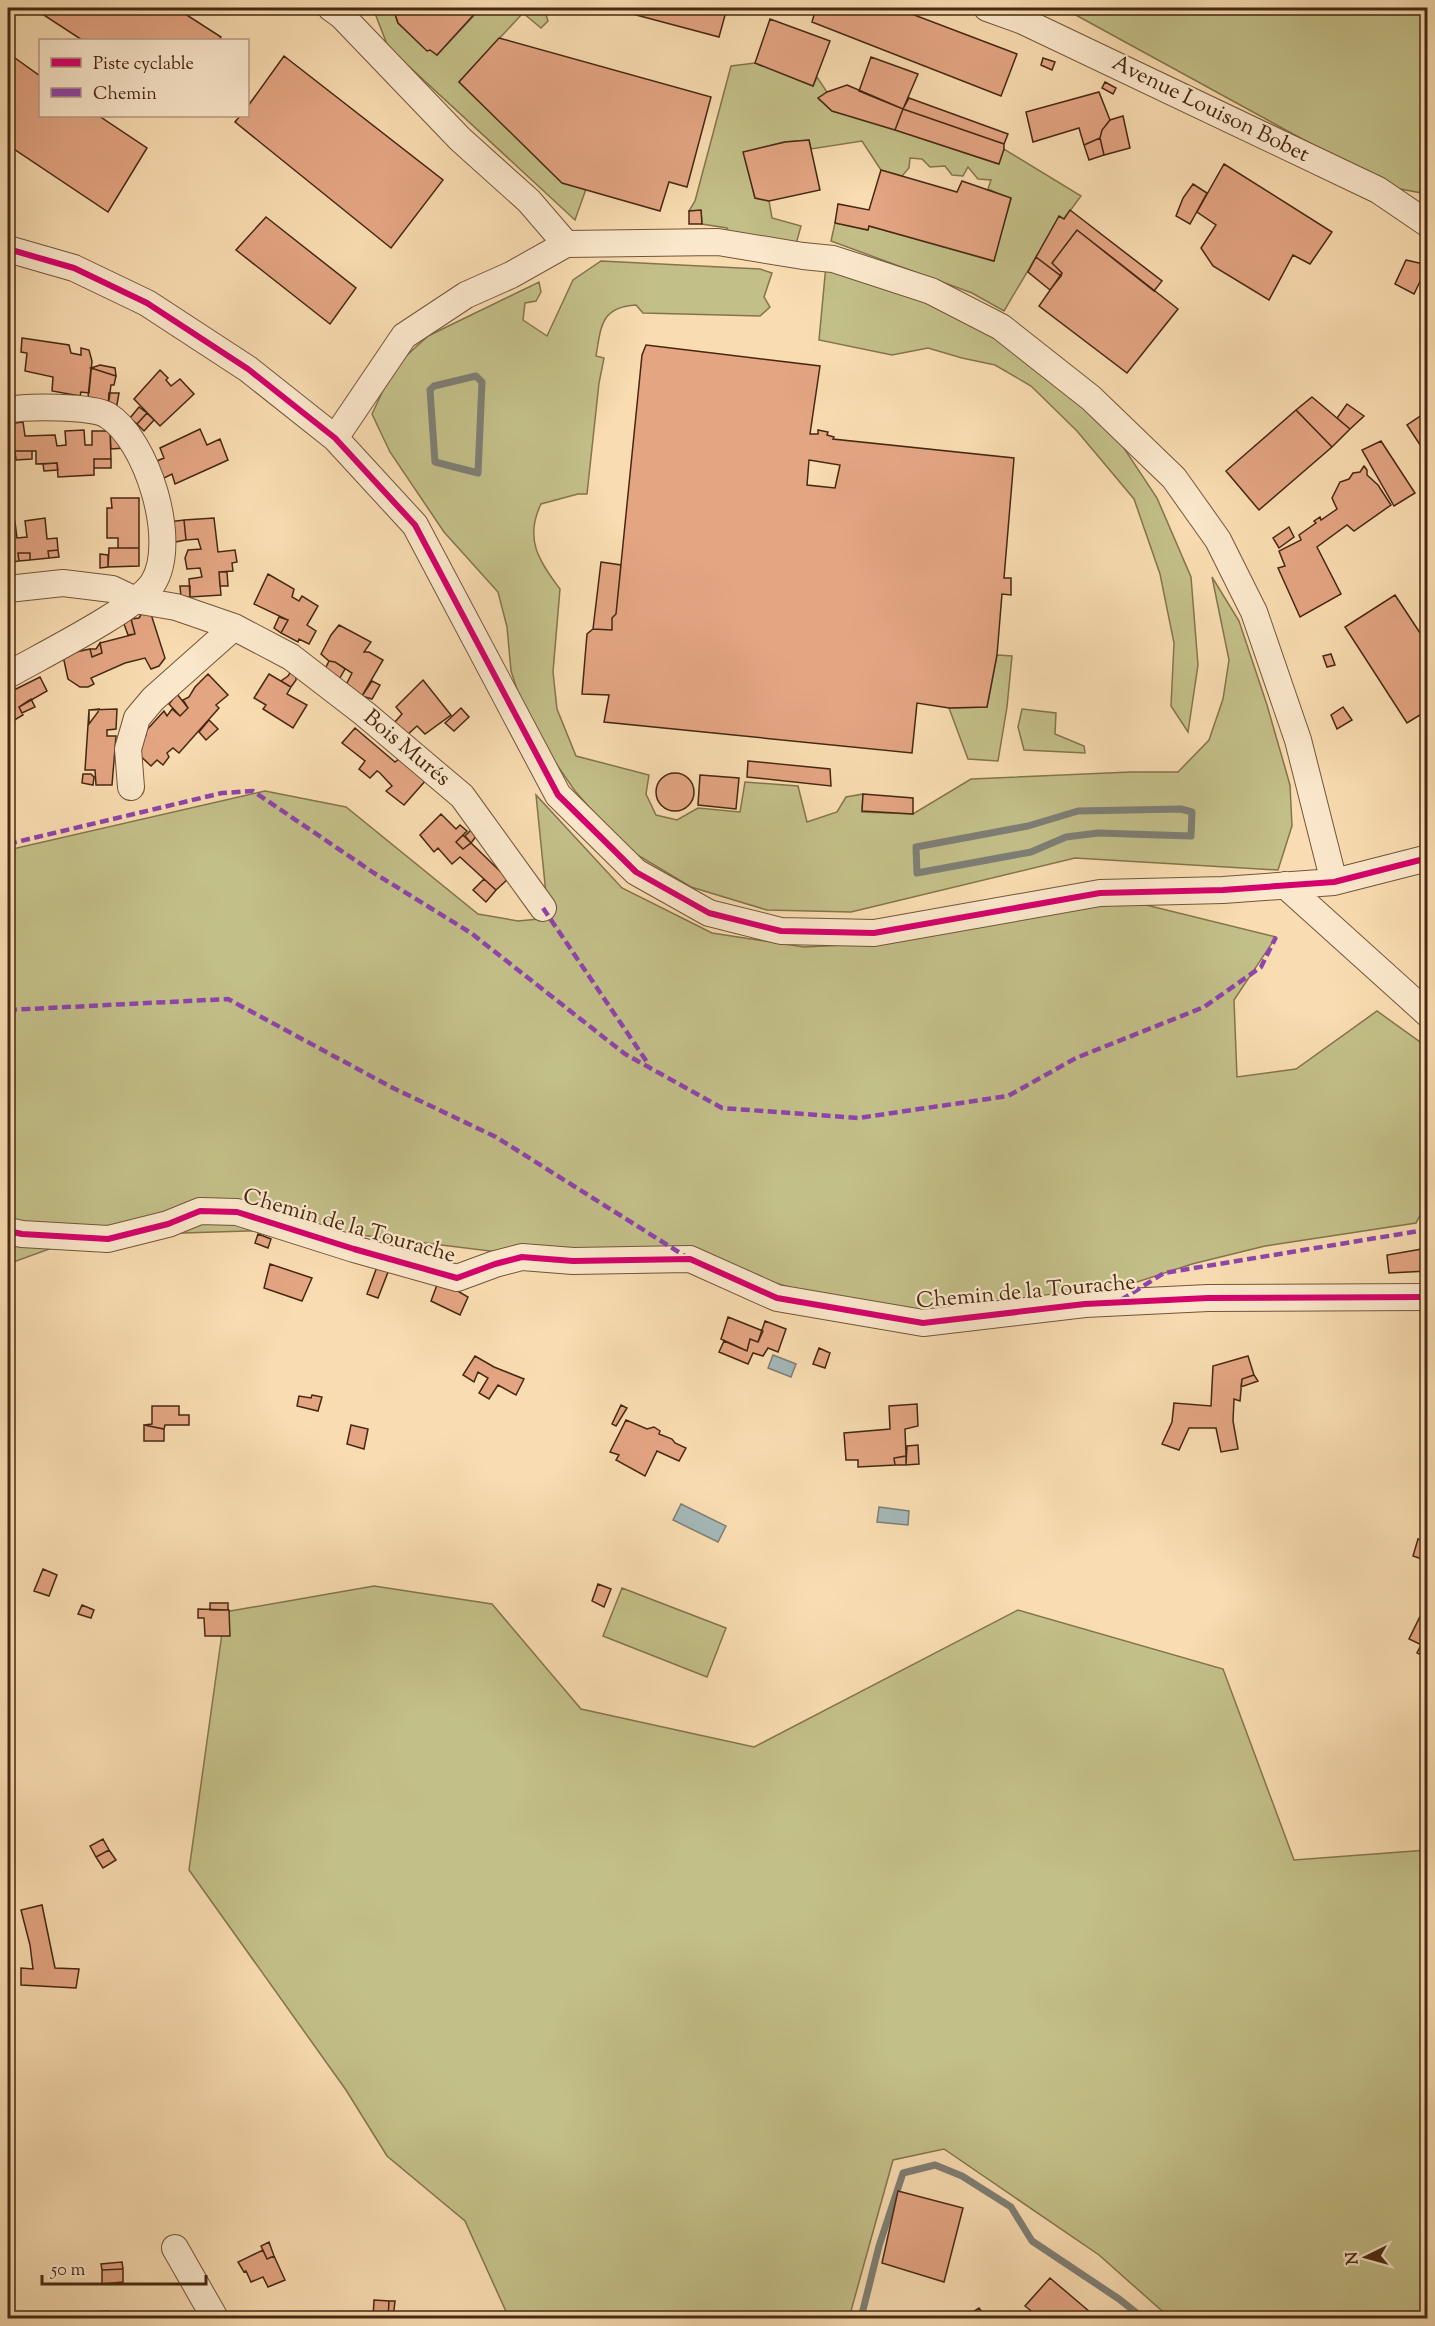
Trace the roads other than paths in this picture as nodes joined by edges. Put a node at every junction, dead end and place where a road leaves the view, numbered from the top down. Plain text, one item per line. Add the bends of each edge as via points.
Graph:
1 (987, 8) edge
2 (339, 10) edge
3 (1428, 224) edge
4 (566, 244) junction
5 (8, 249) edge
6 (8, 410) edge
7 (336, 438) junction
8 (8, 589) edge
9 (135, 600) junction
10 (234, 627) junction
11 (8, 675) edge
12 (131, 787) dead end
13 (1428, 858) edge
14 (1334, 882) junction
15 (1285, 885) junction
16 (543, 908) dead end
17 (1428, 1014) edge
18 (8, 1231) edge
19 (1428, 1296) edge
20 (175, 2248) dead end
21 (214, 2319) edge

1 - 3 street, Avenue Louison Bobet via 1023,21 1378,190
2 - 4 street via 460,140 529,201
4 - 7 street via 466,295 404,336
4 - 14 street via 718,242 833,258 931,291 1001,327 1091,398 1174,478 1218,540 1254,612 1298,740
5 - 7 street via 74,268 147,303 248,369
6 - 9 street via 62,408 104,413 132,438 148,470 158,504 162,540 161,561 153,583
7 - 15 street via 415,525 558,795 636,872 708,913 781,931 874,933 1100,893
8 - 9 street, Bois Murés via 63,583 112,589
9 - 10 street, Bois Murés via 176,607
9 - 11 street
10 - 12 street via 137,718 128,749
10 - 16 street, Bois Murés via 291,657 462,796
13 - 14 street
14 - 15 street
15 - 17 street
18 - 19 street, Chemin de la Tourache via 108,1239 168,1224 200,1211 237,1212 457,1278 522,1257 573,1261 690,1259 777,1298 923,1323 1085,1304 1208,1298
20 - 21 street

